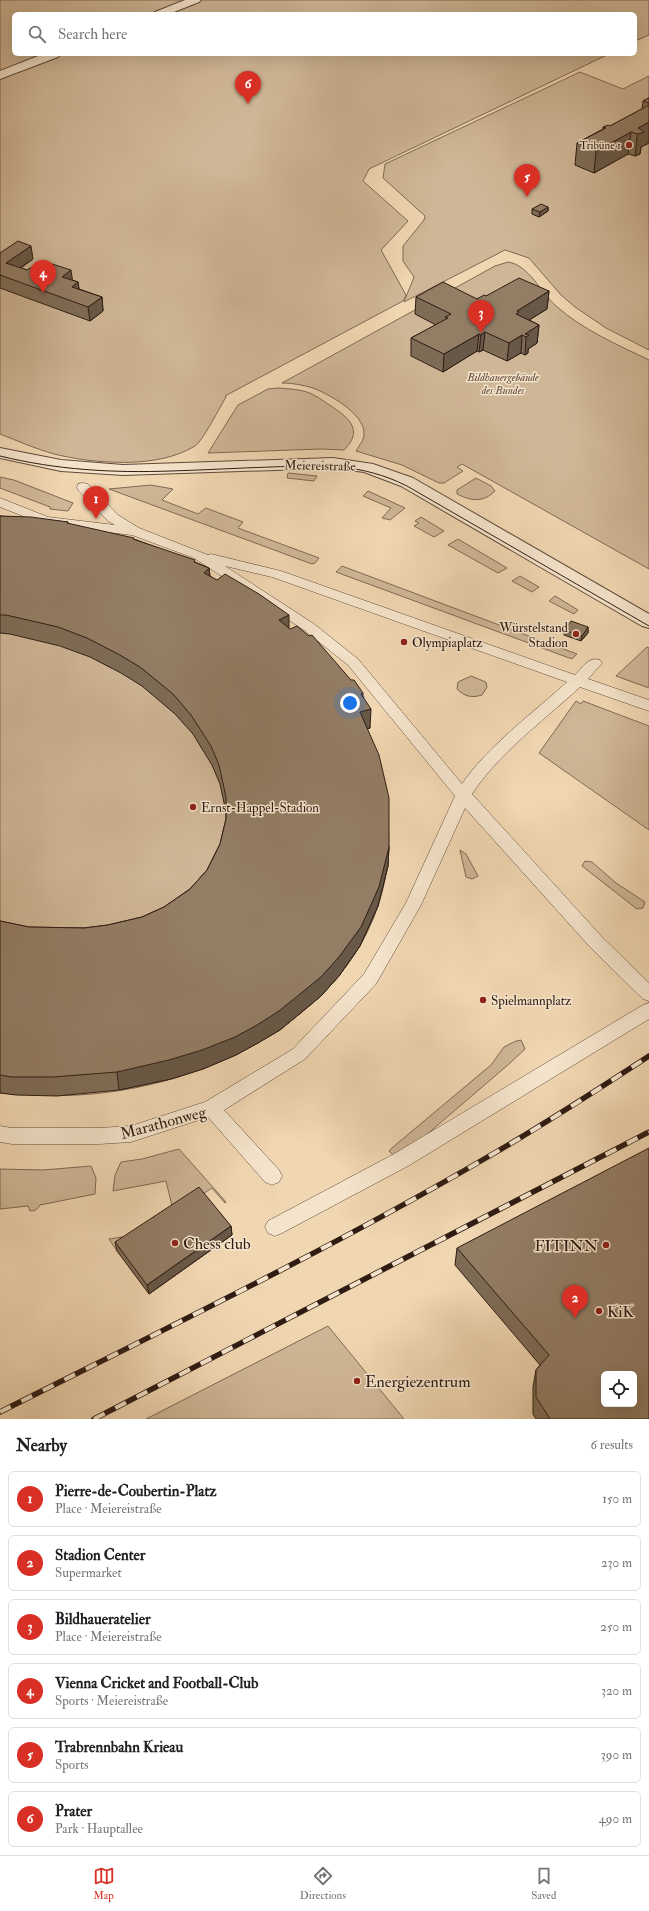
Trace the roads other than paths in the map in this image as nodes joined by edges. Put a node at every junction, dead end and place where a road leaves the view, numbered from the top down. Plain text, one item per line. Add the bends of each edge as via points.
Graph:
1 (196, 0) edge
2 (164, 12) edge
3 (49, 56) edge
4 (0, 74) edge
5 (0, 453) edge
6 (83, 487) dead end
7 (0, 502) edge
8 (8, 519) edge
9 (46, 521) junction
10 (134, 531) junction
11 (199, 555) junction
12 (649, 622) edge
13 (595, 663) dead end
14 (578, 680) junction
15 (649, 706) edge
16 (464, 795) junction
17 (649, 994) edge
18 (649, 1010) edge
19 (211, 1108) junction
20 (0, 1134) edge
21 (272, 1176) dead end
22 (275, 1227) dead end

1 - 2 street
3 - 4 street
5 - 12 street, Meiereistraße via 40,463 97,470 323,463 362,466 407,482
6 - 10 street via 113,518
7 - 9 street
8 - 9 street
9 - 10 street
10 - 11 street
11 - 14 street via 276,574
11 - 16 street via 309,627 353,662
13 - 14 street
14 - 15 street
14 - 16 street via 477,774
16 - 17 street via 596,942
16 - 19 street via 413,905 370,979 299,1054
18 - 22 street via 401,1160
19 - 20 street, Marathonweg via 131,1134
19 - 21 street, Marathonweg

